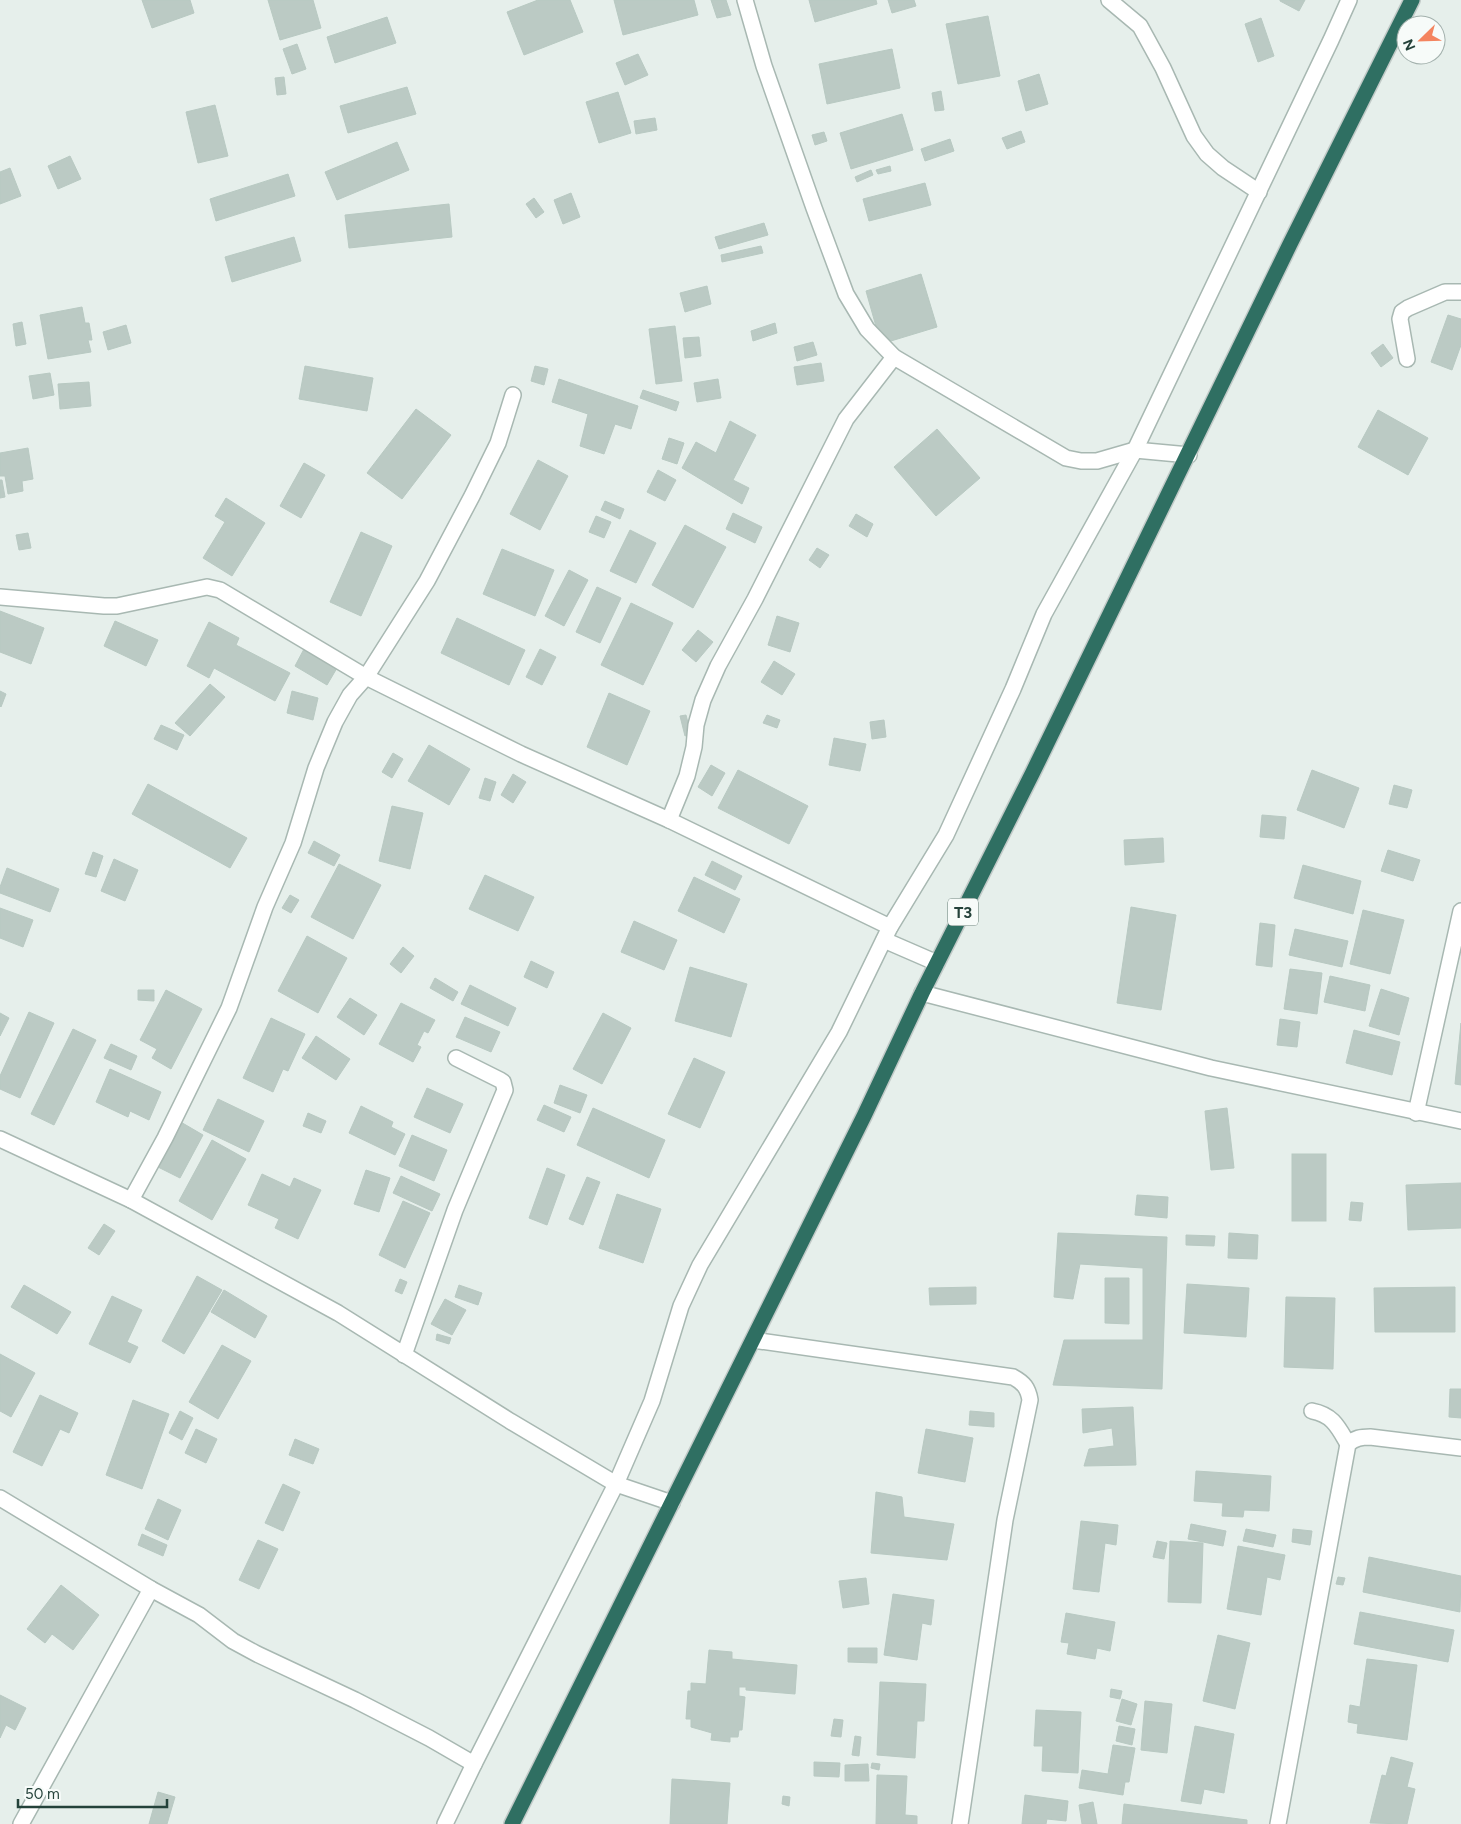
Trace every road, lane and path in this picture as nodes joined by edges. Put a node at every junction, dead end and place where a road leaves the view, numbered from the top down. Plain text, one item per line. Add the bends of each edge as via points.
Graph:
1 (744, 0) edge
2 (1109, 0) edge
3 (1348, 0) edge
4 (1412, 0) edge
5 (1259, 192) junction
6 (1461, 292) edge
7 (894, 358) junction
8 (1407, 360) dead end
9 (513, 395) dead end
10 (1135, 450) junction
11 (1189, 455) junction
12 (0, 597) edge
13 (366, 677) junction
14 (669, 820) junction
15 (1461, 912) edge
16 (887, 934) junction
17 (937, 963) junction
18 (922, 993) junction
19 (456, 1058) dead end
20 (1416, 1113) junction
21 (1461, 1121) edge
22 (0, 1140) edge
23 (131, 1200) junction
24 (753, 1340) junction
25 (404, 1355) junction
26 (1312, 1411) dead end
27 (1348, 1444) junction
28 (1461, 1448) edge
29 (616, 1484) junction
30 (0, 1498) edge
31 (672, 1503) junction
32 (151, 1589) junction
33 (474, 1764) junction
34 (21, 1824) edge
35 (445, 1824) edge
36 (512, 1824) edge
37 (960, 1824) edge
38 (1278, 1824) edge

1 - 7 street via 764,66 846,294 867,329
2 - 5 street via 1140,26 1194,136 1207,154
3 - 5 street
4 - 11 highway, T3
5 - 10 street
6 - 8 street via 1445,292 1402,312 1400,319
7 - 10 street via 1066,458 1097,461
7 - 14 street via 846,420 718,666 703,700 687,776
9 - 13 street via 498,443 472,496 427,580
10 - 11 street
10 - 16 street via 1044,614 946,835
11 - 17 highway, T3
12 - 13 street via 117,606 207,587 220,590
13 - 14 street via 521,754
13 - 23 street via 335,722 316,768 293,843 265,907 229,1008
14 - 16 street
15 - 20 street
16 - 17 street
16 - 29 street via 839,1032 700,1265 682,1306 652,1401
17 - 18 highway, T3
18 - 20 street via 1211,1068
18 - 24 highway, T3
19 - 25 street via 500,1080 505,1090 455,1210
20 - 21 street
22 - 23 street
23 - 25 street via 338,1313
24 - 31 highway, T3
24 - 37 street via 1013,1377 1028,1389 1030,1400 1005,1520
25 - 29 street
26 - 27 street via 1324,1414 1336,1424
27 - 28 street via 1360,1437 1370,1437
27 - 38 street
29 - 31 street
29 - 33 street
30 - 32 street
31 - 36 highway, T3
32 - 33 street via 199,1615 233,1641 355,1700
32 - 34 street
33 - 35 street

